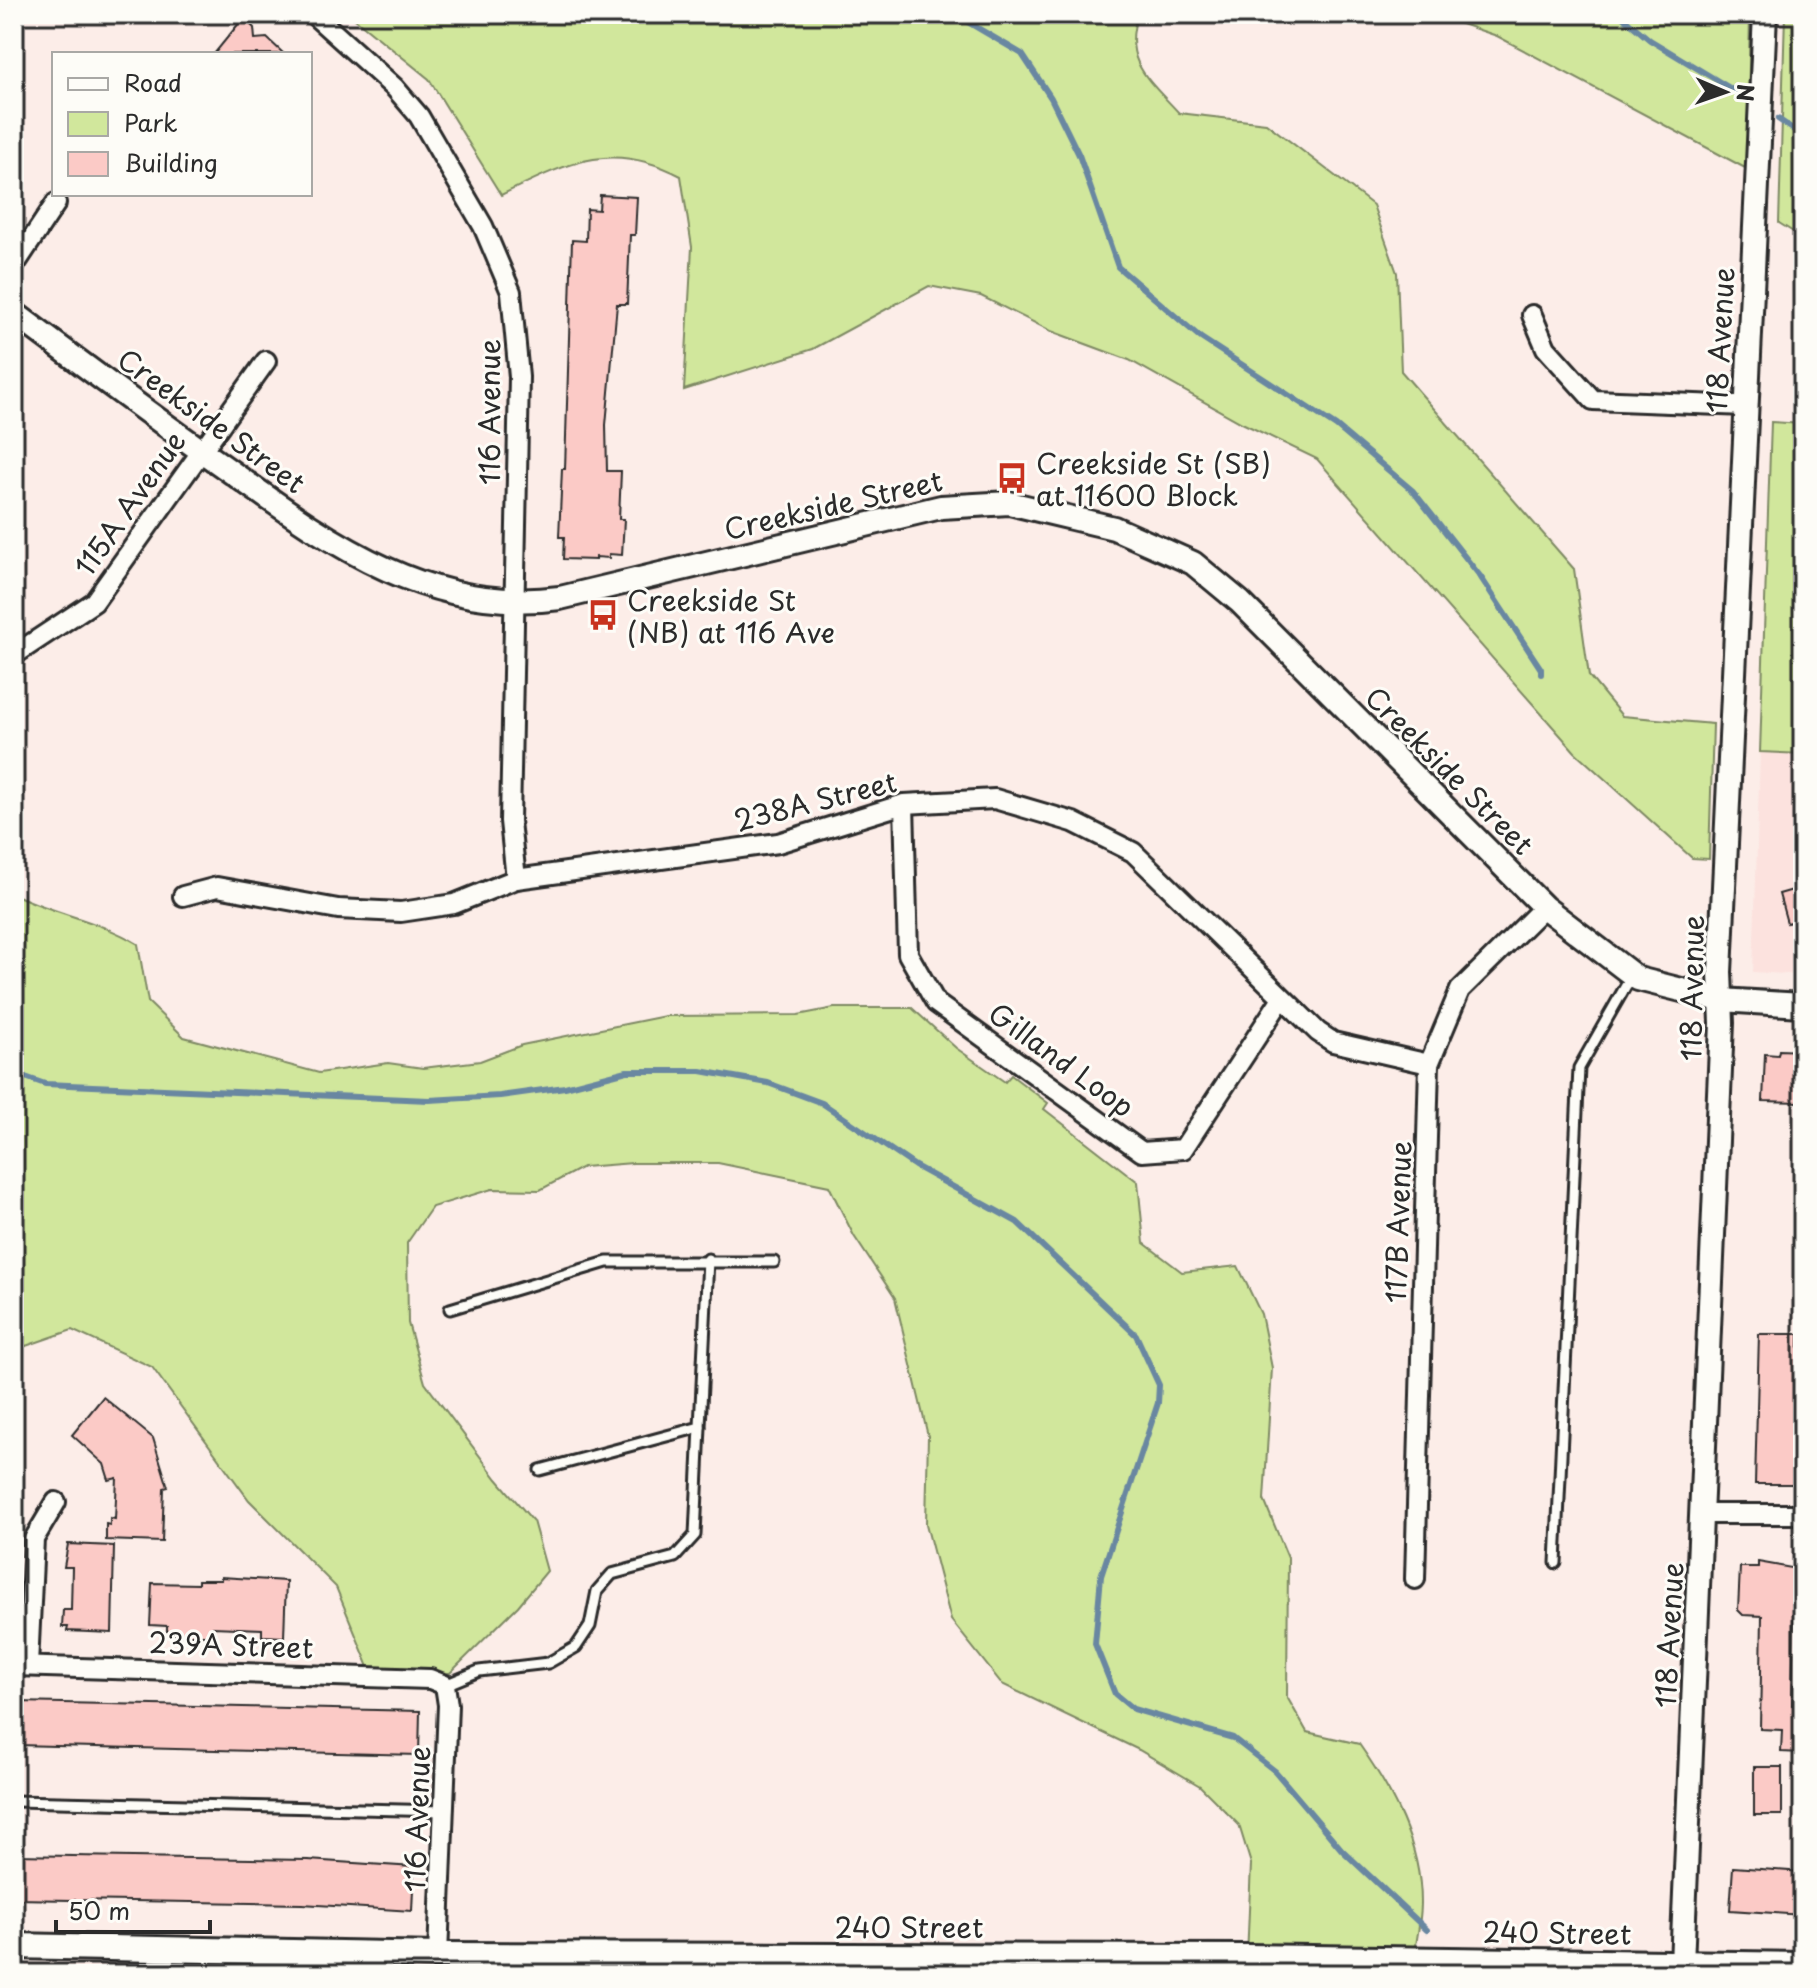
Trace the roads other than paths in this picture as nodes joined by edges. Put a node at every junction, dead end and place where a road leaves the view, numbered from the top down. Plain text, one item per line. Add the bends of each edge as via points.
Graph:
1 (313, 14) edge
2 (1765, 14) edge
3 (56, 203) dead end
4 (14, 266) edge
5 (14, 313) edge
6 (1532, 315) dead end
7 (266, 361) dead end
8 (1746, 406) junction
9 (201, 451) junction
10 (514, 602) junction
11 (14, 655) edge
12 (904, 804) junction
13 (516, 879) junction
14 (183, 896) dead end
15 (1544, 907) junction
16 (1632, 975) junction
17 (1282, 998) junction
18 (1721, 1000) junction
19 (1803, 1005) edge
20 (1429, 1064) junction
21 (708, 1259) junction
22 (774, 1262) dead end
23 (450, 1309) dead end
24 (700, 1427) junction
25 (540, 1470) dead end
26 (56, 1502) dead end
27 (1703, 1514) junction
28 (1803, 1514) edge
29 (1556, 1563) dead end
30 (1415, 1579) dead end
31 (21, 1665) edge
32 (445, 1685) junction
33 (14, 1801) edge
34 (444, 1811) junction
35 (14, 1946) edge
36 (438, 1955) junction
37 (1682, 1964) junction
38 (1803, 1965) edge

1 - 10 street, 116 Avenue via 419,116 483,226 511,292 519,377
2 - 8 street, 118 Avenue
3 - 4 street
5 - 9 street, Creekside Street
6 - 8 street via 1546,348 1593,400
7 - 9 street, 115A Avenue
8 - 18 street, 118 Avenue
9 - 10 street, Creekside Street via 326,540 378,568 434,589
9 - 11 street, 115A Avenue via 94,602
10 - 13 street, 116 Avenue via 510,821
10 - 15 street, Creekside Street via 560,598 941,507 1009,503 1114,528 1193,563 1240,602
12 - 13 street, 238A Street via 778,843
12 - 17 street, 238A Street via 995,799 1085,828 1133,852
12 - 17 street, Gilland Loop via 908,954 936,1003 1142,1152 1183,1149
13 - 14 street, 238A Street via 454,904 401,912 338,909 217,887
15 - 16 street, Creekside Street
15 - 20 street, 117B Avenue via 1460,990
16 - 18 street, Creekside Street
16 - 29 lane via 1579,1068
17 - 20 street, 238A Street via 1333,1042
18 - 19 street, Creekside Street
18 - 27 street, 118 Avenue
20 - 30 street, 117B Avenue
21 - 22 lane
21 - 23 lane via 607,1262
21 - 24 lane
24 - 25 lane
24 - 32 lane via 695,1535 675,1557 612,1574 597,1591 590,1626 576,1647 548,1663 479,1671
26 - 31 street via 34,1539
27 - 28 street
27 - 37 street, 118 Avenue
31 - 32 street, 239A Street via 430,1679
32 - 34 street, 116 Avenue
33 - 34 lane
34 - 36 street, 116 Avenue
35 - 36 main road, 240 Street
36 - 37 main road, 240 Street
37 - 38 main road, 240 Street

